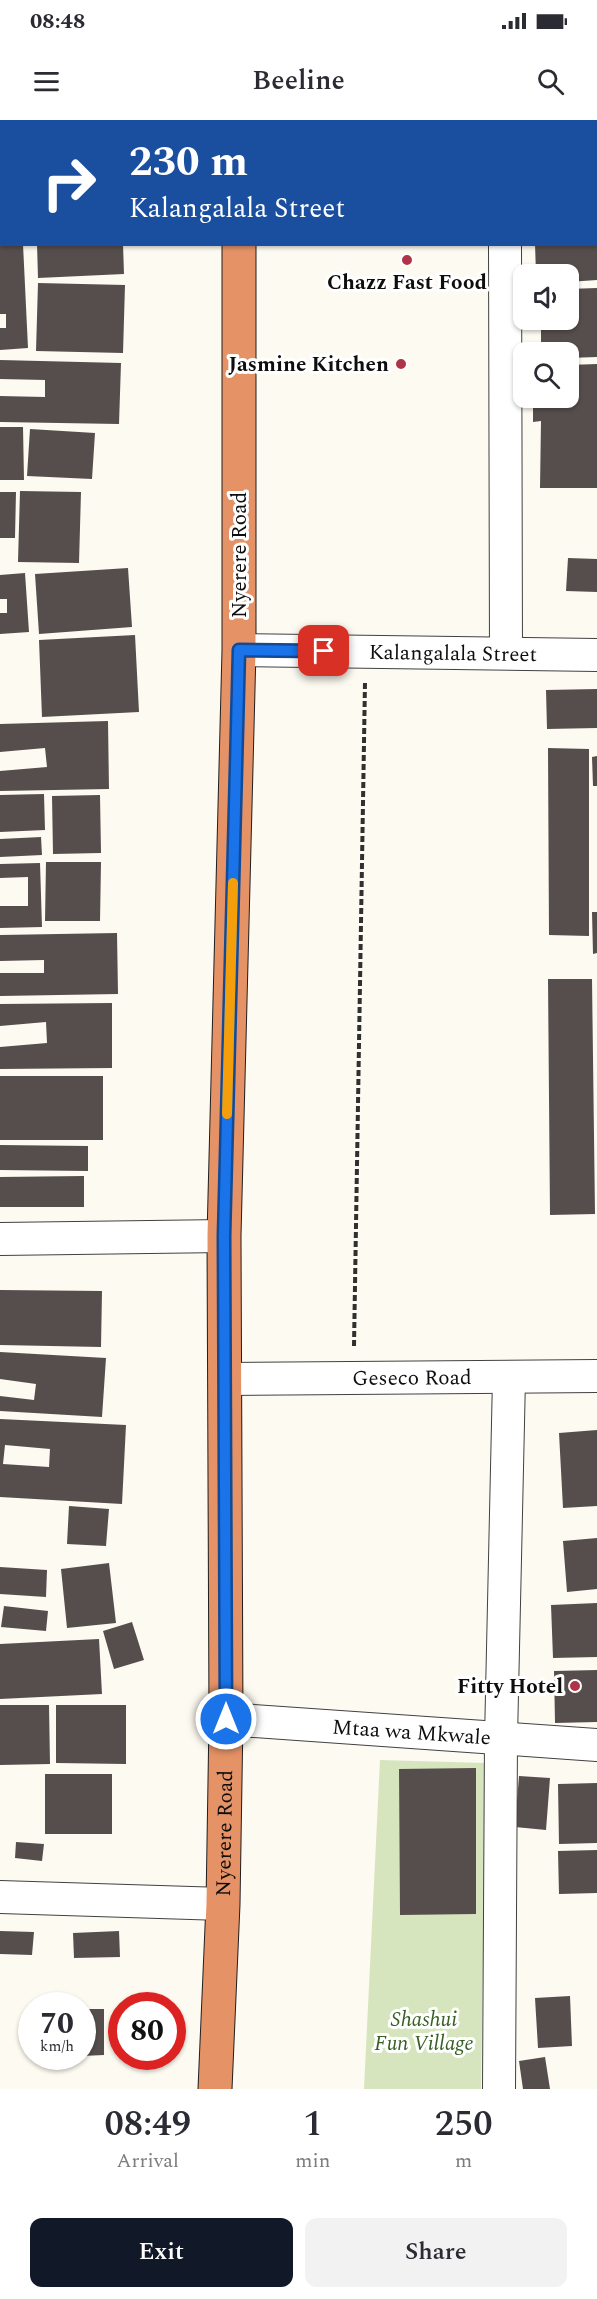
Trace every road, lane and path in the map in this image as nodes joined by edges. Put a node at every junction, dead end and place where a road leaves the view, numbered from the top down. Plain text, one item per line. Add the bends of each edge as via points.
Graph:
1 (239, 246) edge
2 (505, 246) edge
3 (239, 650) junction
4 (366, 651) junction
5 (506, 653) junction
6 (597, 656) edge
7 (224, 1236) junction
8 (0, 1239) edge
9 (597, 1376) edge
10 (353, 1378) junction
11 (509, 1378) junction
12 (226, 1379) junction
13 (226, 1719) junction
14 (501, 1739) junction
15 (597, 1745) edge
16 (0, 1897) edge
17 (223, 1904) junction
18 (215, 2089) edge
19 (499, 2089) edge

1 - 3 highway, Nyerere Road
2 - 5 street
3 - 4 street, Kalangalala Street
3 - 7 highway, Nyerere Road
4 - 5 street, Kalangalala Street
4 - 10 path
5 - 6 street, Kalangalala Street
7 - 8 street
7 - 12 highway, Nyerere Road
9 - 11 street, Geseco Road
10 - 11 street, Geseco Road
10 - 12 street, Geseco Road
11 - 14 street
12 - 13 highway, Nyerere Road
13 - 14 street, Mtaa wa Mkwale
13 - 17 highway, Nyerere Road
14 - 15 street, Mtaa wa Mkwale
14 - 19 street
16 - 17 street
17 - 18 highway, Nyerere Road

